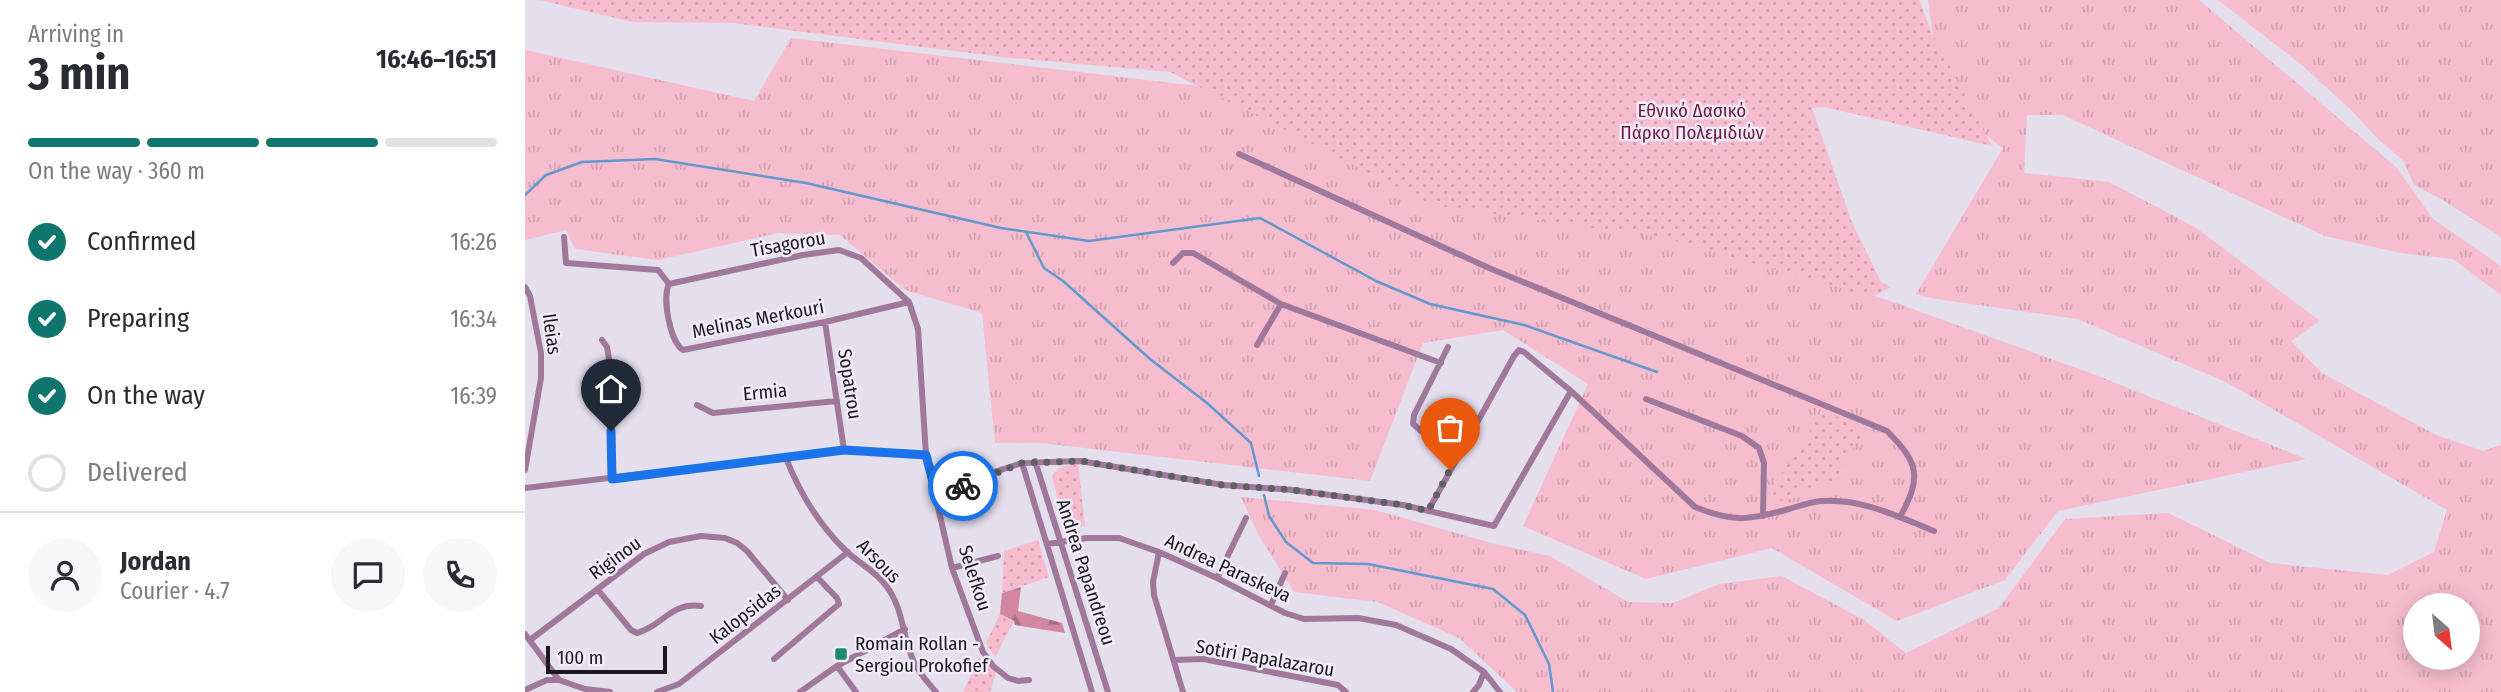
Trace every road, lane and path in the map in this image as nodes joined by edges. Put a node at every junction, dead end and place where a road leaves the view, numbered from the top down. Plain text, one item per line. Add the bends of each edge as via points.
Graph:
1 (1239, 154) dead end
2 (564, 237) dead end
3 (1173, 263) dead end
4 (669, 284) junction
5 (525, 287) edge
6 (909, 302) junction
7 (1281, 304) junction
8 (825, 322) junction
9 (602, 340) dead end
10 (1257, 345) dead end
11 (1448, 347) dead end
12 (1441, 363) junction
13 (1571, 391) junction
14 (1646, 399) dead end
15 (837, 401) junction
16 (697, 405) dead end
17 (844, 450) junction
18 (1461, 450) junction
19 (926, 455) junction
20 (786, 458) junction
21 (1035, 461) junction
22 (1022, 463) junction
23 (525, 470) edge
24 (612, 479) junction
25 (525, 488) edge
26 (937, 497) junction
27 (1428, 511) junction
28 (1763, 516) junction
29 (1900, 517) junction
30 (1246, 519) dead end
31 (1934, 531) dead end
32 (1059, 540) junction
33 (1047, 544) junction
34 (848, 552) junction
35 (1159, 552) junction
36 (998, 555) dead end
37 (952, 568) junction
38 (1285, 573) dead end
39 (817, 577) junction
40 (1217, 578) junction
41 (598, 590) junction
42 (788, 600) junction
43 (1271, 605) junction
44 (701, 606) dead end
45 (905, 629) junction
46 (525, 634) edge
47 (530, 640) junction
48 (774, 659) dead end
49 (1175, 660) junction
50 (837, 666) junction
51 (1484, 672) junction
52 (559, 680) junction
53 (1029, 680) dead end
54 (568, 683) junction
55 (525, 690) edge
56 (571, 692) edge
57 (610, 692) edge
58 (657, 692) edge
59 (800, 692) edge
60 (856, 692) edge
61 (936, 692) edge
62 (1092, 692) edge
63 (1108, 692) edge
64 (1183, 692) edge
65 (1346, 692) edge
66 (1473, 692) edge
67 (1500, 692) edge

1 - 29 street via 1489,268 1887,432 1907,451 1915,470 1913,494
2 - 4 street via 566,263 658,270
3 - 7 street via 1183,253 1193,253
4 - 6 street, Tisagorou via 839,250 861,258
4 - 8 street, Melinas Merkouri via 665,303 676,344 683,350
5 - 23 street, Ileias via 538,334 541,378
6 - 8 street, Melinas Merkouri
6 - 19 street via 918,329
7 - 10 street
7 - 12 street
8 - 15 street, Sopatrou
9 - 24 street via 609,359
11 - 12 street
12 - 18 street via 1413,424
13 - 18 street via 1519,350
13 - 27 street via 1494,526
13 - 28 street via 1695,507 1738,520
14 - 28 street via 1742,436 1759,448 1764,463
15 - 16 street, Ermia via 713,413
15 - 17 street, Sopatrou
17 - 19 street
17 - 20 street
18 - 27 street
19 - 26 street, Selefkou
20 - 24 street
20 - 34 street, Arsous via 796,485 819,520
21 - 22 street
21 - 27 street via 1081,461 1223,485 1293,490
21 - 32 street, Andrea Papandreou
22 - 26 street
22 - 33 street, Andrea Papandreou
24 - 25 street
26 - 37 street, Selefkou
28 - 29 street via 1818,501 1850,501
29 - 31 street
30 - 40 street
32 - 33 street, Andrea Paraskeva
32 - 35 street, Andrea Paraskeva via 1119,538
32 - 63 street, Andrea Papandreou
33 - 62 street, Andrea Papandreou
34 - 39 street, Kalopsidas
34 - 45 street, Arsous via 887,587
35 - 40 street, Andrea Paraskeva
35 - 49 street via 1154,595
36 - 37 street
37 - 53 street, Selefkou via 983,652 1008,678
38 - 43 street
39 - 42 street, Kalopsidas
39 - 48 street via 839,604
40 - 43 street, Andrea Paraskeva
41 - 42 street, Riginou via 644,554 669,542 701,536 737,543
41 - 44 street via 637,633 678,608
41 - 47 street, Riginou
42 - 58 street, Kalopsidas via 679,684
43 - 51 street, Andrea Paraskeva via 1304,618 1358,618 1396,625 1451,649
45 - 50 street
45 - 61 street, Arsous via 915,664
46 - 47 street
47 - 52 street
49 - 64 street
49 - 65 street, Sotiri Papalazarou via 1203,659 1338,685
50 - 59 street
50 - 60 street
51 - 66 street
51 - 67 street, Andrea Paraskeva
52 - 54 street
52 - 55 street
54 - 56 street
54 - 57 street

